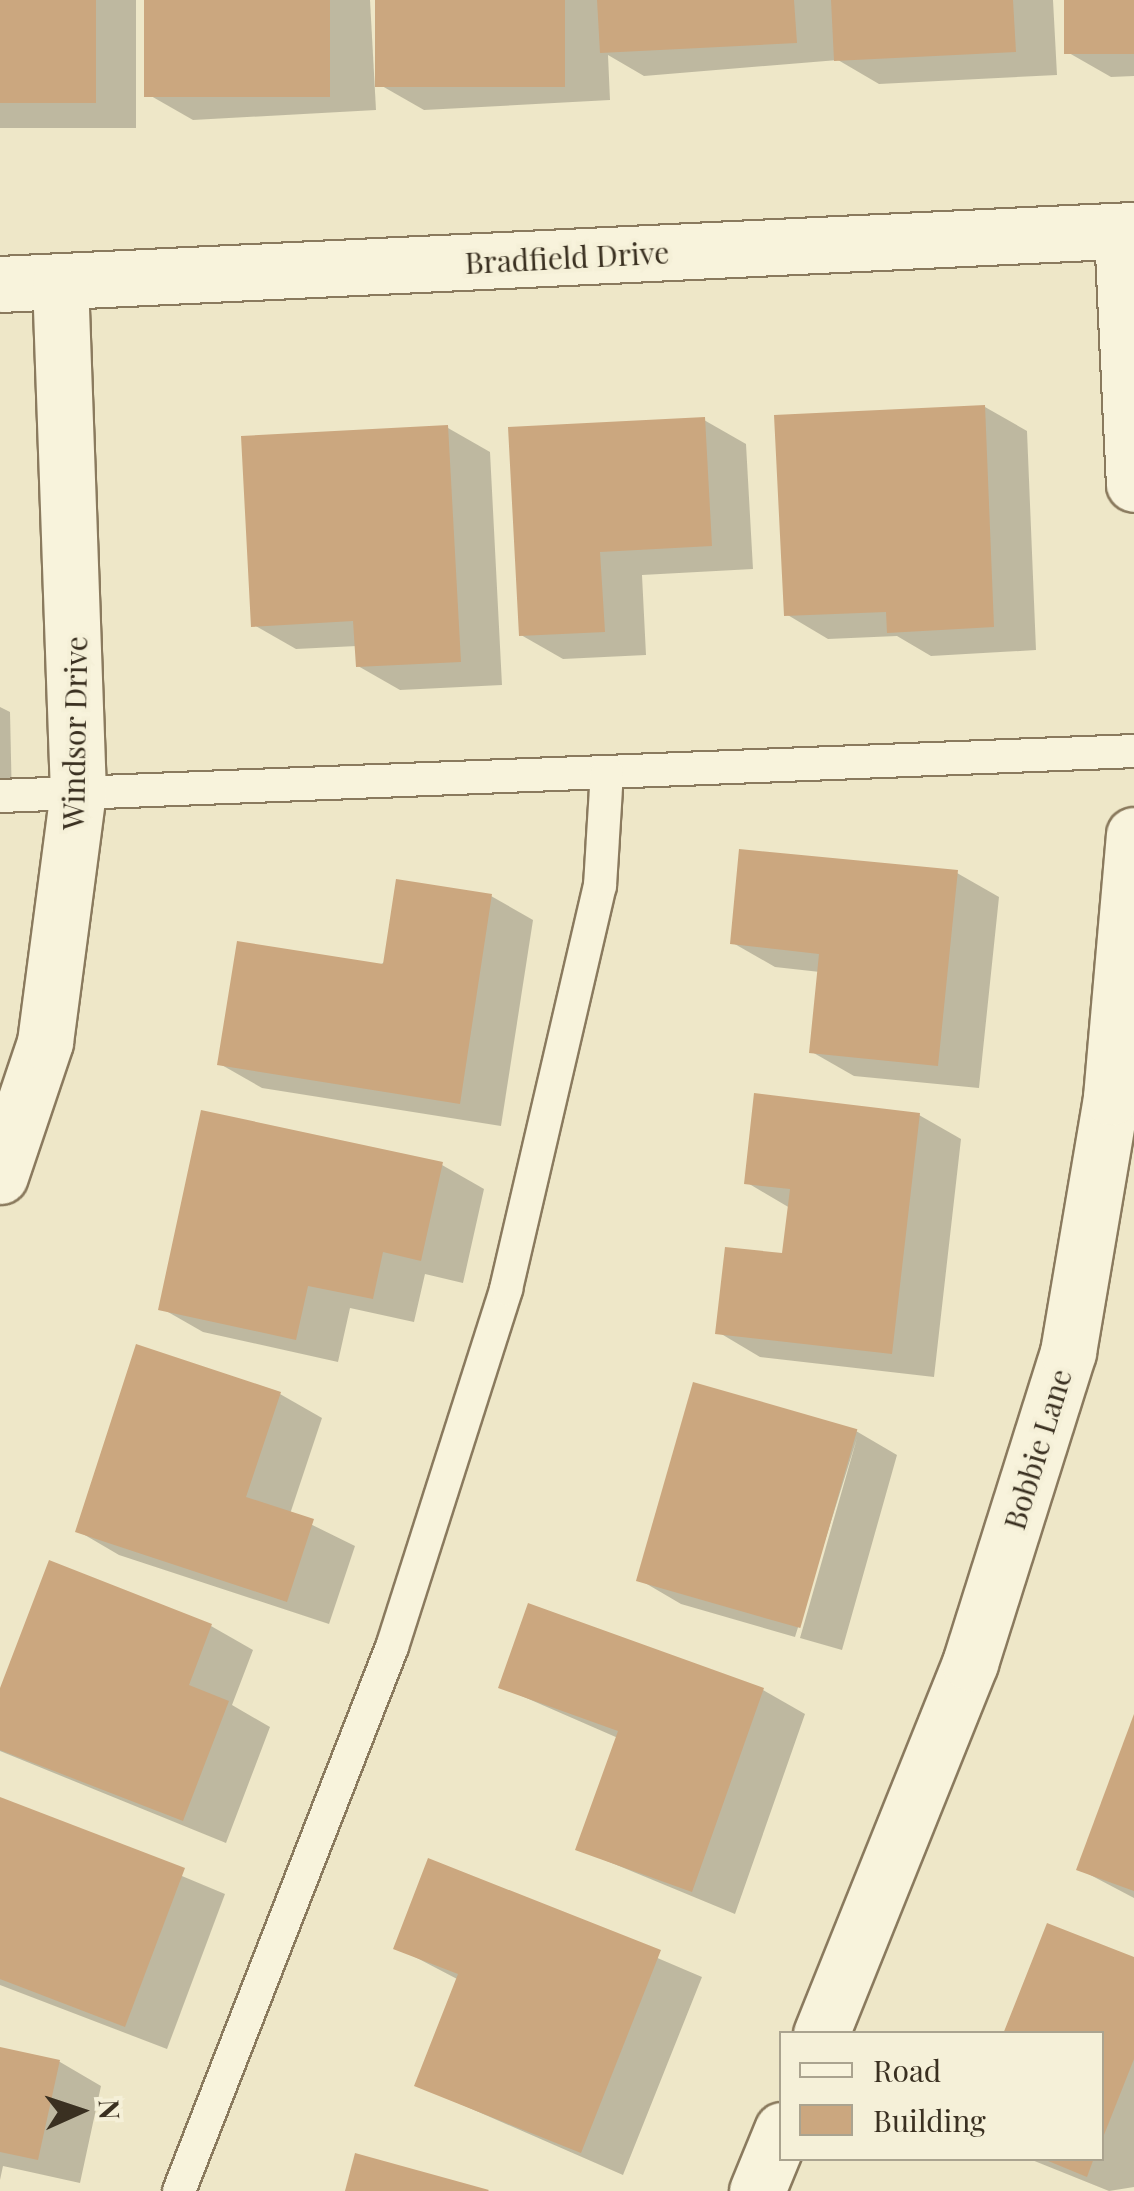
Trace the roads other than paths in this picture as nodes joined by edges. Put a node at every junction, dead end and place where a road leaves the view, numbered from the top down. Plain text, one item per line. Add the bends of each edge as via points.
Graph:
1 (1128, 230) edge
2 (60, 281) junction
3 (0, 284) edge
4 (1134, 484) edge
5 (1134, 751) edge
6 (607, 772) junction
7 (78, 793) junction
8 (0, 796) edge
9 (1134, 835) edge
10 (0, 1176) edge
11 (821, 2031) edge
12 (779, 2137) edge
13 (180, 2191) edge
14 (757, 2191) edge

1 - 2 street, Bradfield Drive
1 - 4 street
2 - 3 street, Bradfield Drive
2 - 7 street, Windsor Drive
5 - 6 lane
6 - 7 lane
6 - 13 lane via 600,886 506,1289 392,1648
7 - 8 lane
7 - 10 street, Windsor Drive via 45,1042
9 - 11 street, Bobbie Lane via 1111,1097 1068,1352 970,1663
12 - 14 street

